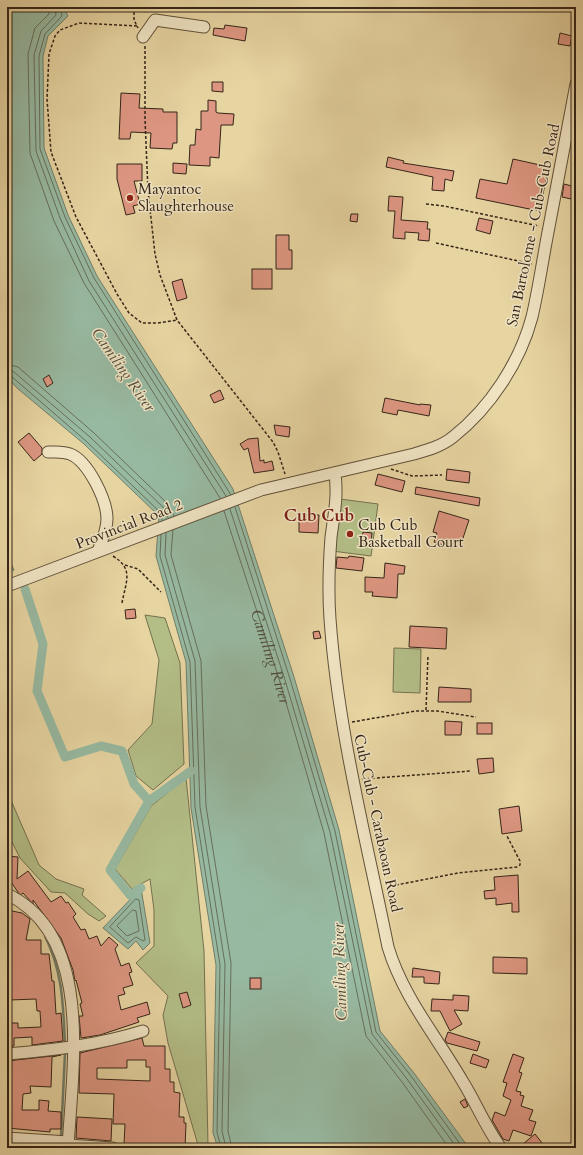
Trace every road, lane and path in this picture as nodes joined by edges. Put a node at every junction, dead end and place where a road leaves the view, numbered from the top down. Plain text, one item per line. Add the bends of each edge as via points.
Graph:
1 (134, 7) edge
2 (137, 26) junction
3 (204, 27) dead end
4 (143, 37) junction
5 (576, 84) edge
6 (426, 204) dead end
7 (548, 228) junction
8 (436, 243) dead end
9 (542, 266) junction
10 (177, 320) junction
11 (48, 452) dead end
12 (378, 463) junction
13 (335, 474) junction
14 (442, 475) dead end
15 (286, 484) junction
16 (261, 490) joint
17 (100, 551) junction
18 (125, 565) junction
19 (7, 586) edge
20 (161, 592) dead end
21 (122, 603) dead end
22 (428, 655) dead end
23 (426, 710) junction
24 (476, 716) dead end
25 (342, 724) junction
26 (471, 771) dead end
27 (352, 780) junction
28 (507, 836) dead end
29 (376, 889) junction
30 (7, 894) edge
31 (144, 1032) dead end
32 (74, 1048) junction
33 (7, 1054) edge
34 (7, 1138) edge
35 (68, 1145) edge
36 (113, 1148) edge
37 (501, 1148) edge

1 - 2 path via 134,20
2 - 4 path
2 - 10 path via 79,23 60,30 54,36 47,64 49,139 51,152 76,217 129,313 142,324
3 - 4 street via 155,20
4 - 10 path via 149,208 160,275
5 - 7 street, San Bartolome - Cub-Cub Road
6 - 7 path
7 - 9 street, San Bartolome - Cub-Cub Road
8 - 9 path
9 - 12 street, San Bartolome - Cub-Cub Road via 532,318 514,362 496,392 453,437 436,447
10 - 15 path via 273,442 281,460
11 - 17 street via 73,455 100,491 105,501 107,521
12 - 13 street, San Bartolome - Cub-Cub Road
12 - 14 path via 401,474
13 - 15 street, San Bartolome - Cub-Cub Road
13 - 25 street, Cub-Cub - Carabaoan Road via 337,496 329,598
15 - 16 street, San Bartolome - Cub-Cub Road
16 - 17 street, Provincial Road 2
17 - 18 path
17 - 19 street, Provincial Road 2
18 - 20 path via 138,570
18 - 21 path via 127,574
22 - 23 path
23 - 24 path
23 - 25 path
25 - 27 street, Cub-Cub - Carabaoan Road
26 - 27 path
27 - 29 street, Cub-Cub - Carabaoan Road
28 - 29 path via 520,861 519,866 515,868 458,873
29 - 37 street, Cub-Cub - Carabaoan Road via 388,947 409,998 463,1081
30 - 32 street via 23,902 38,916 57,947 71,996
31 - 32 street
32 - 33 street
32 - 35 street
34 - 35 street
35 - 36 street

